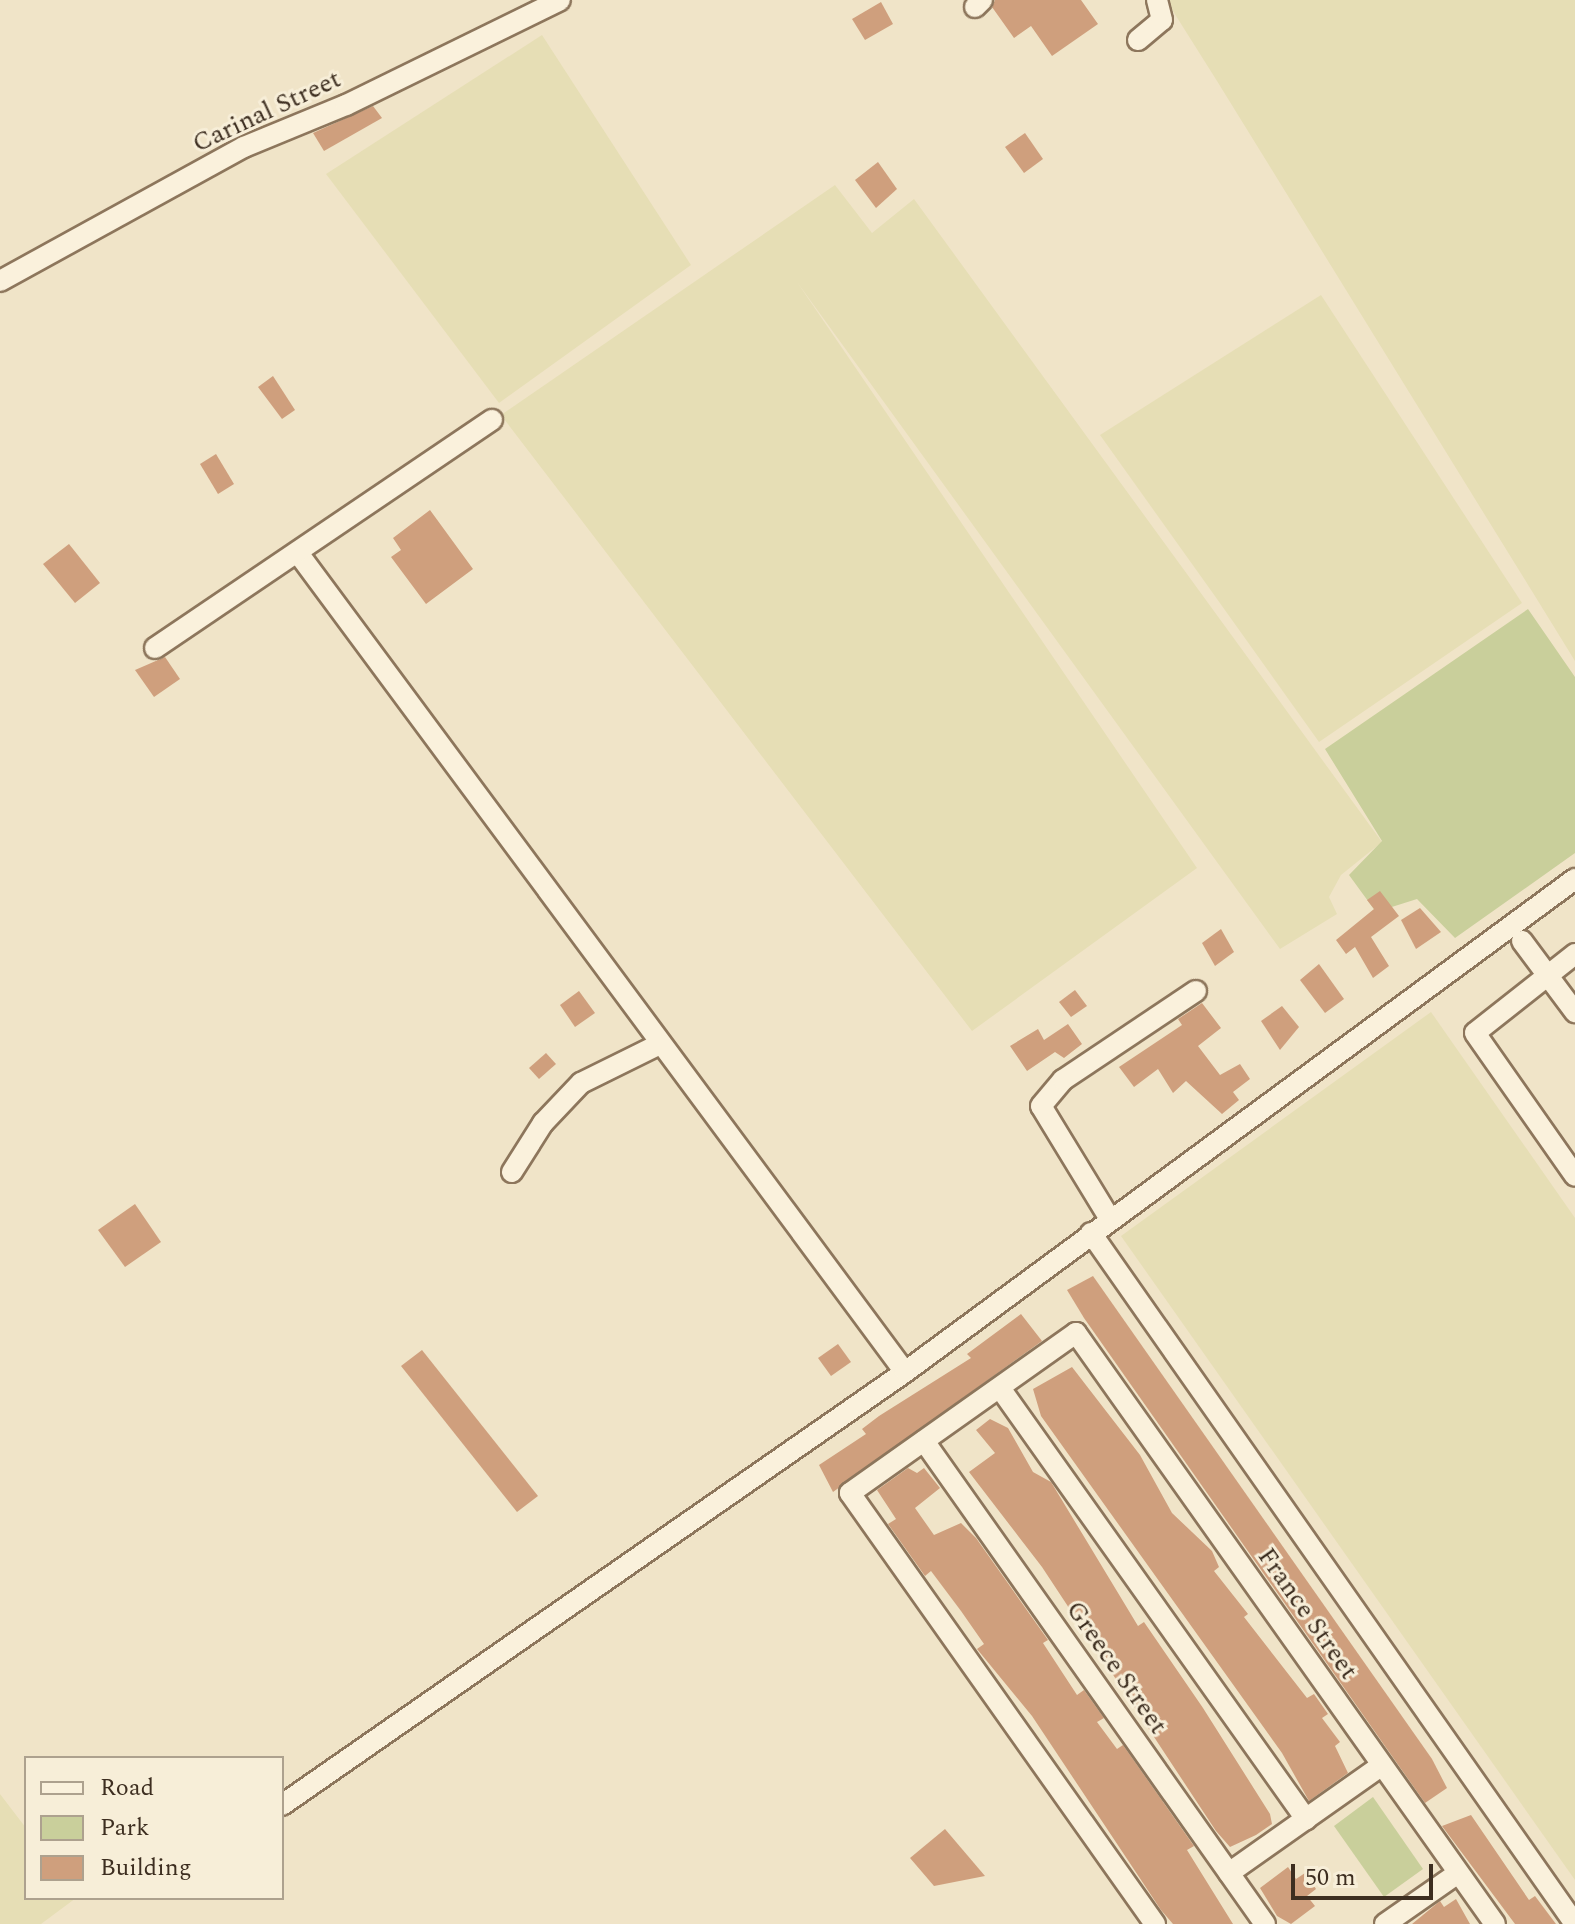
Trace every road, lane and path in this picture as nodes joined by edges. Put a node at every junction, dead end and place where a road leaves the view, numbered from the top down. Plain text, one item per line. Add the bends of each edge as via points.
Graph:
1 (560, 0) edge
2 (1157, 0) edge
3 (1138, 40) dead end
4 (0, 281) edge
5 (492, 420) dead end
6 (298, 553) junction
7 (155, 648) dead end
8 (1575, 879) edge
9 (1522, 941) dead end
10 (1575, 954) edge
11 (1547, 973) junction
12 (1196, 991) dead end
13 (1575, 1012) edge
14 (660, 1044) junction
15 (512, 1172) dead end
16 (1575, 1176) edge
17 (1110, 1219) junction
18 (1091, 1233) junction
19 (905, 1372) junction
20 (1000, 1388) junction
21 (924, 1441) junction
22 (1382, 1765) junction
23 (284, 1804) edge
24 (1306, 1819) junction
25 (1229, 1873) junction
26 (1458, 1873) junction
27 (1155, 1924) edge
28 (1265, 1924) edge
29 (1385, 1924) edge
30 (1495, 1924) edge
31 (1575, 1924) edge

1 - 4 street, Carinal Street via 346,105 244,147
2 - 3 street via 1162,20
5 - 6 street
6 - 7 street
6 - 14 street
8 - 17 street
9 - 11 street
10 - 11 street
11 - 13 street
11 - 16 street via 1475,1033
12 - 17 street via 1063,1080 1041,1106
14 - 15 street via 581,1083 543,1123
14 - 19 street
17 - 18 street
18 - 19 street
18 - 31 street
19 - 23 street
20 - 21 street
20 - 22 street, France Street via 1076,1333
20 - 24 street
21 - 25 street, Greece Street
21 - 27 street via 850,1493
22 - 24 street
22 - 26 street, France Street
24 - 25 street
25 - 28 street, Greece Street
26 - 29 street
26 - 30 street, France Street

